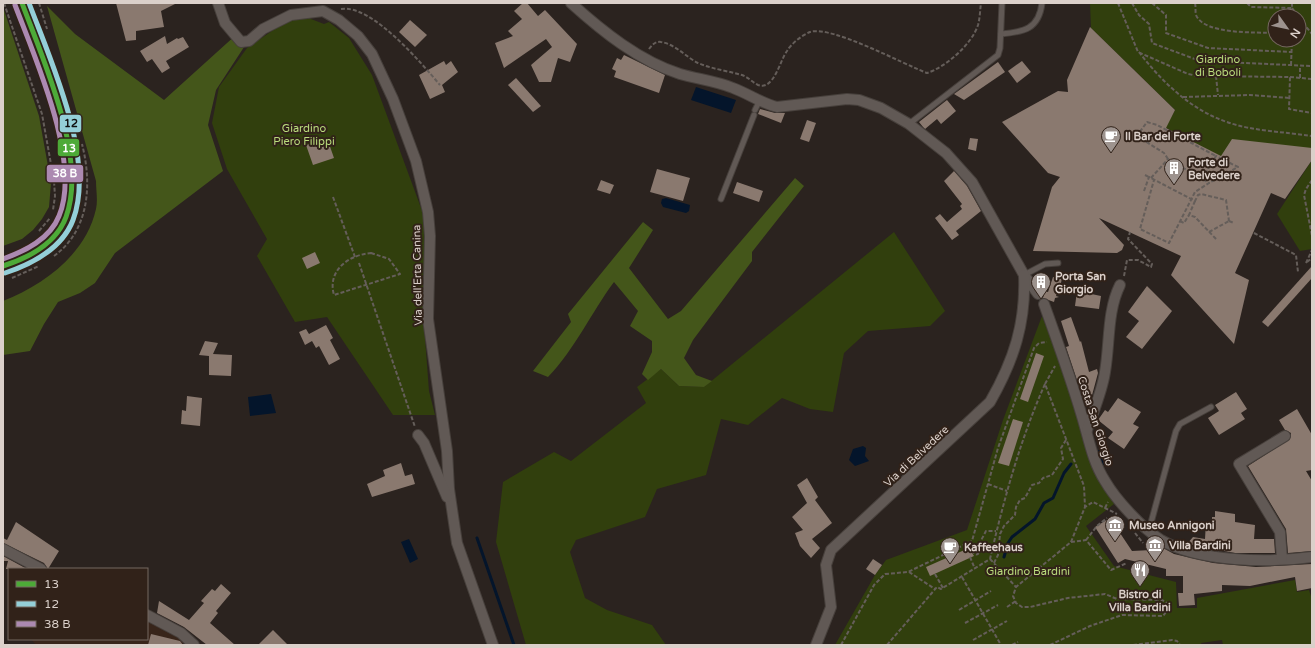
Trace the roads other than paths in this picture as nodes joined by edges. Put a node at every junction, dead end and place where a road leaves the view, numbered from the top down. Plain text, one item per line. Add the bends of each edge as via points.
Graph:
1 (22, 3) edge
2 (218, 3) edge
3 (571, 3) edge
4 (1002, 3) edge
5 (1042, 3) edge
6 (1001, 34) junction
7 (756, 109) junction
8 (909, 124) junction
9 (721, 199) dead end
10 (1058, 263) dead end
11 (3, 266) edge
12 (1024, 275) junction
13 (1120, 285) dead end
14 (1038, 294) dead end
15 (1044, 304) dead end
16 (1211, 407) dead end
17 (1087, 430) junction
18 (418, 435) road end
19 (1284, 436) dead end
20 (452, 510) junction
21 (1149, 530) junction
22 (3, 549) edge
23 (1312, 557) edge
24 (1282, 559) junction
25 (39, 568) edge
26 (148, 616) edge
27 (194, 645) edge
28 (493, 645) edge
29 (816, 645) edge

1 - 11 main road via 57,104 71,157 73,191 66,218 53,238 36,253
2 - 20 street, Via dell'Erta Canina via 226,24 241,42 249,41 262,29 291,15 323,11 358,36 372,54 416,161 428,212 428,319 447,451
3 - 7 street via 600,28 645,57 679,74 733,88
4 - 6 lane
5 - 6 lane via 1041,13 1033,25 1020,33
6 - 8 lane via 998,55
7 - 8 street via 847,99 859,100
7 - 9 lane
8 - 12 street via 946,153 972,182
10 - 12 lane via 1045,264
12 - 14 street
12 - 29 street, Via di Belvedere via 1025,299 1018,338 1004,378 990,402 831,550 826,565 831,607
13 - 17 street via 1110,325 1105,374
15 - 17 street, Costa San Giorgio
16 - 21 lane via 1180,424
17 - 21 street, Costa San Giorgio via 1095,460 1105,481 1130,512
18 - 20 street, Via dell'Erta Canina via 424,443
19 - 24 street via 1238,465 1280,532
20 - 28 street, Via dell'Erta Canina via 458,543
21 - 24 street, Costa San Giorgio via 1160,539 1188,551 1230,558
22 - 25 street
23 - 24 street, Costa San Giorgio
26 - 27 street via 181,632

